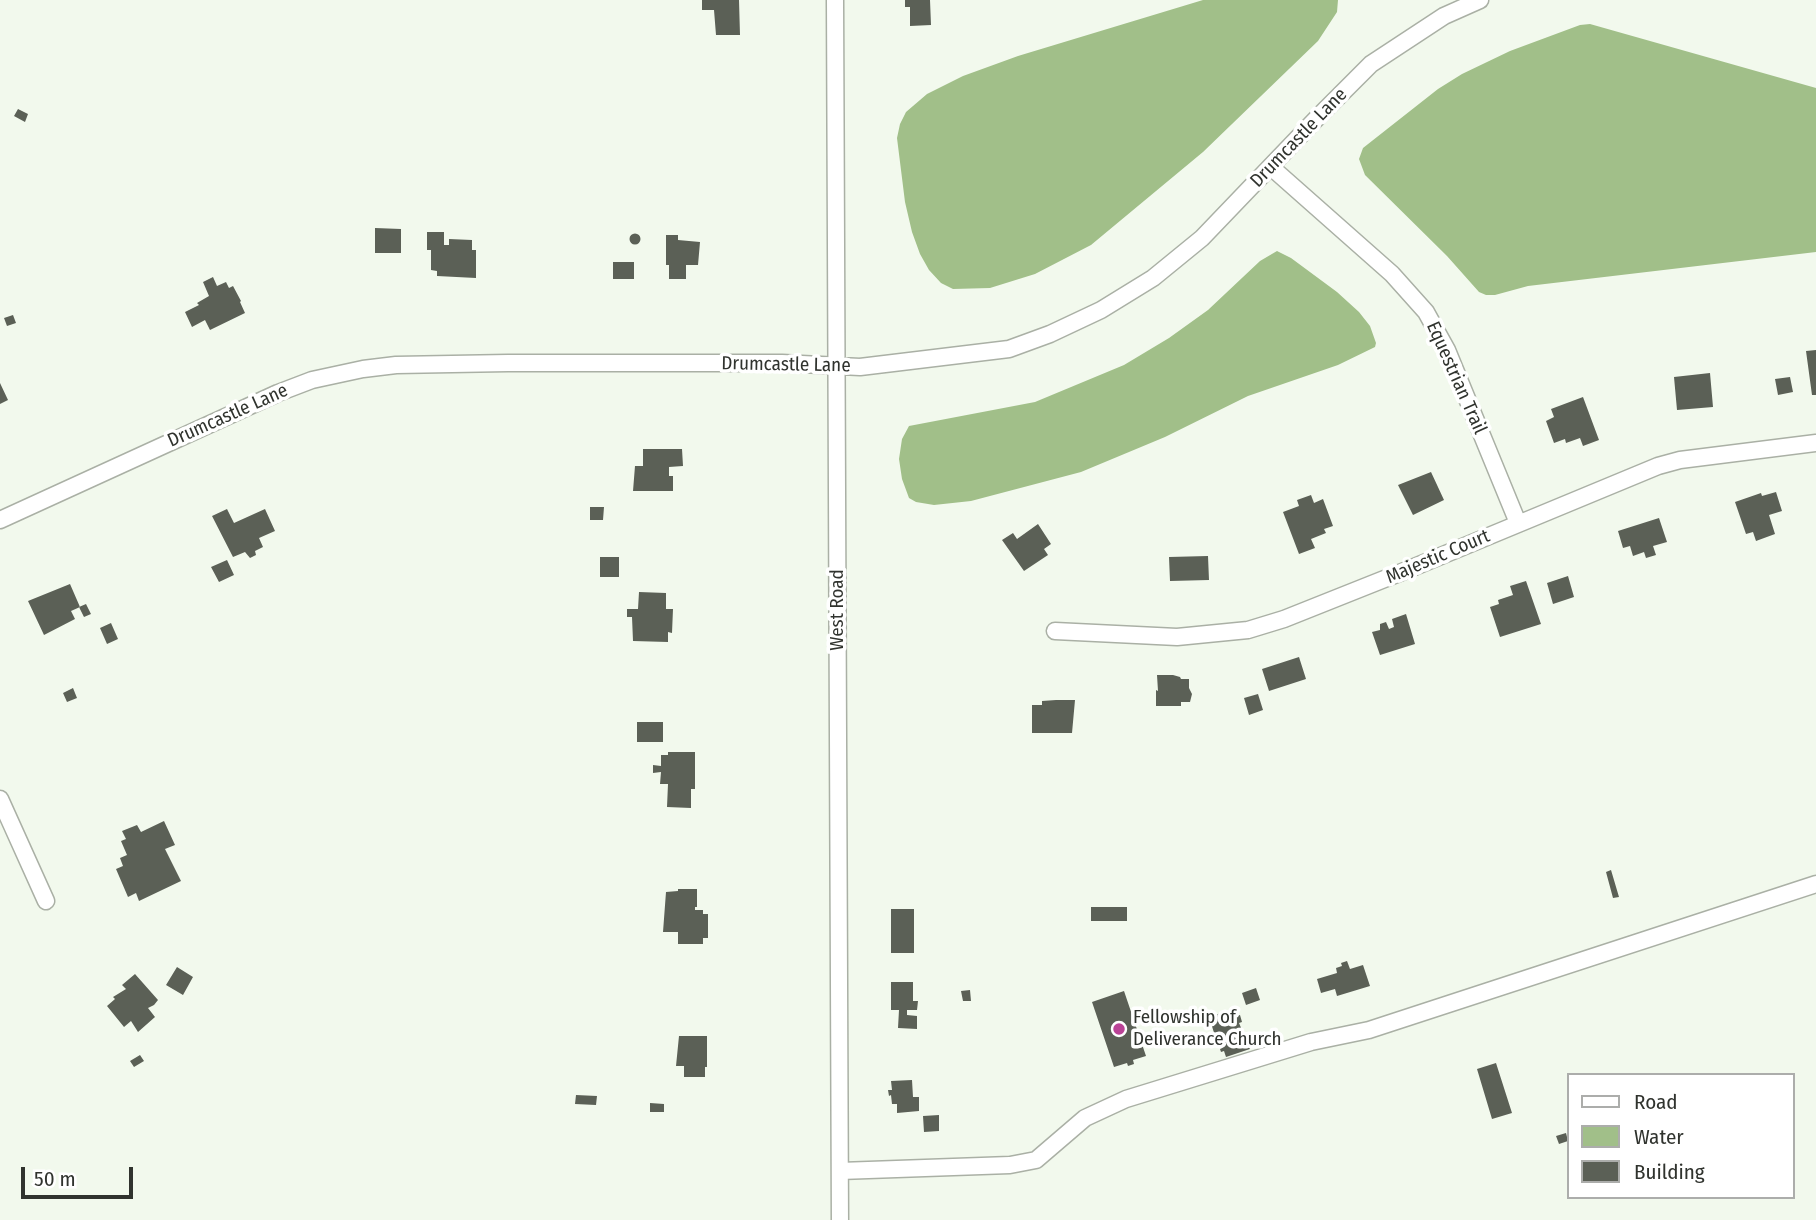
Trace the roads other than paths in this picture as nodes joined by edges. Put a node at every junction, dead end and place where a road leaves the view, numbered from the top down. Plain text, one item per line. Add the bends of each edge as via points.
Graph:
1 (835, 0) edge
2 (1480, 0) edge
3 (1270, 167) junction
4 (836, 366) junction
5 (1816, 443) edge
6 (0, 520) edge
7 (1518, 523) junction
8 (1055, 631) dead end
9 (0, 799) edge
10 (1816, 884) edge
11 (46, 901) dead end
12 (840, 1171) junction
13 (840, 1220) edge

1 - 4 street, West Road
2 - 3 street, Drumcastle Lane via 1444,16 1371,64
3 - 4 street, Drumcastle Lane via 1202,239 1153,278 1050,334 1009,349
3 - 7 street, Equestrian Trail via 1398,280 1426,312 1447,350
4 - 6 street, Drumcastle Lane via 508,363 363,369 278,393
4 - 12 street, West Road
5 - 7 street, Majestic Court via 1680,460
7 - 8 street, Majestic Court via 1284,620 1248,630 1177,638
9 - 11 street
10 - 12 street via 1368,1030 1311,1042 1126,1099 1085,1118 1036,1160 1010,1165
12 - 13 street, West Road

